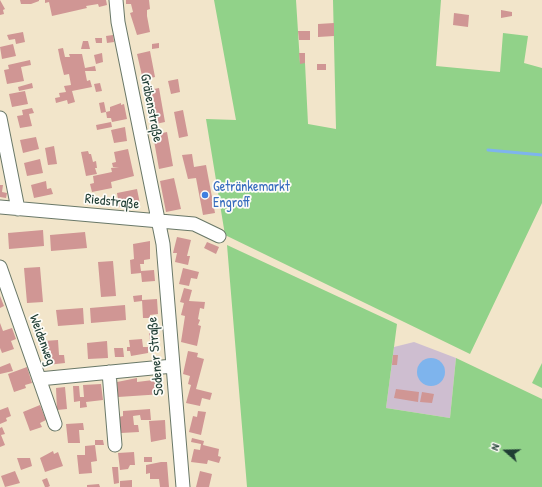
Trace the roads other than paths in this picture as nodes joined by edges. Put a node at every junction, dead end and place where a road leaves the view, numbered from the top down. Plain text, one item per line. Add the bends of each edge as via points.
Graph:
1 (116, 0) edge
2 (0, 118) edge
3 (0, 207) edge
4 (18, 209) junction
5 (157, 222) junction
6 (219, 236) dead end
7 (0, 267) edge
8 (173, 366) junction
9 (109, 372) junction
10 (39, 379) junction
11 (55, 424) dead end
12 (115, 445) dead end
13 (184, 487) edge

1 - 5 street, Gräbenstraße via 118,22
2 - 4 street
3 - 4 street, Riedstraße
4 - 5 street, Riedstraße
5 - 6 street, Riedstraße via 194,224
5 - 8 street, Sodener Straße via 163,244
7 - 10 street, Weidenweg
8 - 9 street
8 - 13 street, Sodener Straße
9 - 10 street
9 - 12 street
10 - 11 street, Weidenweg

